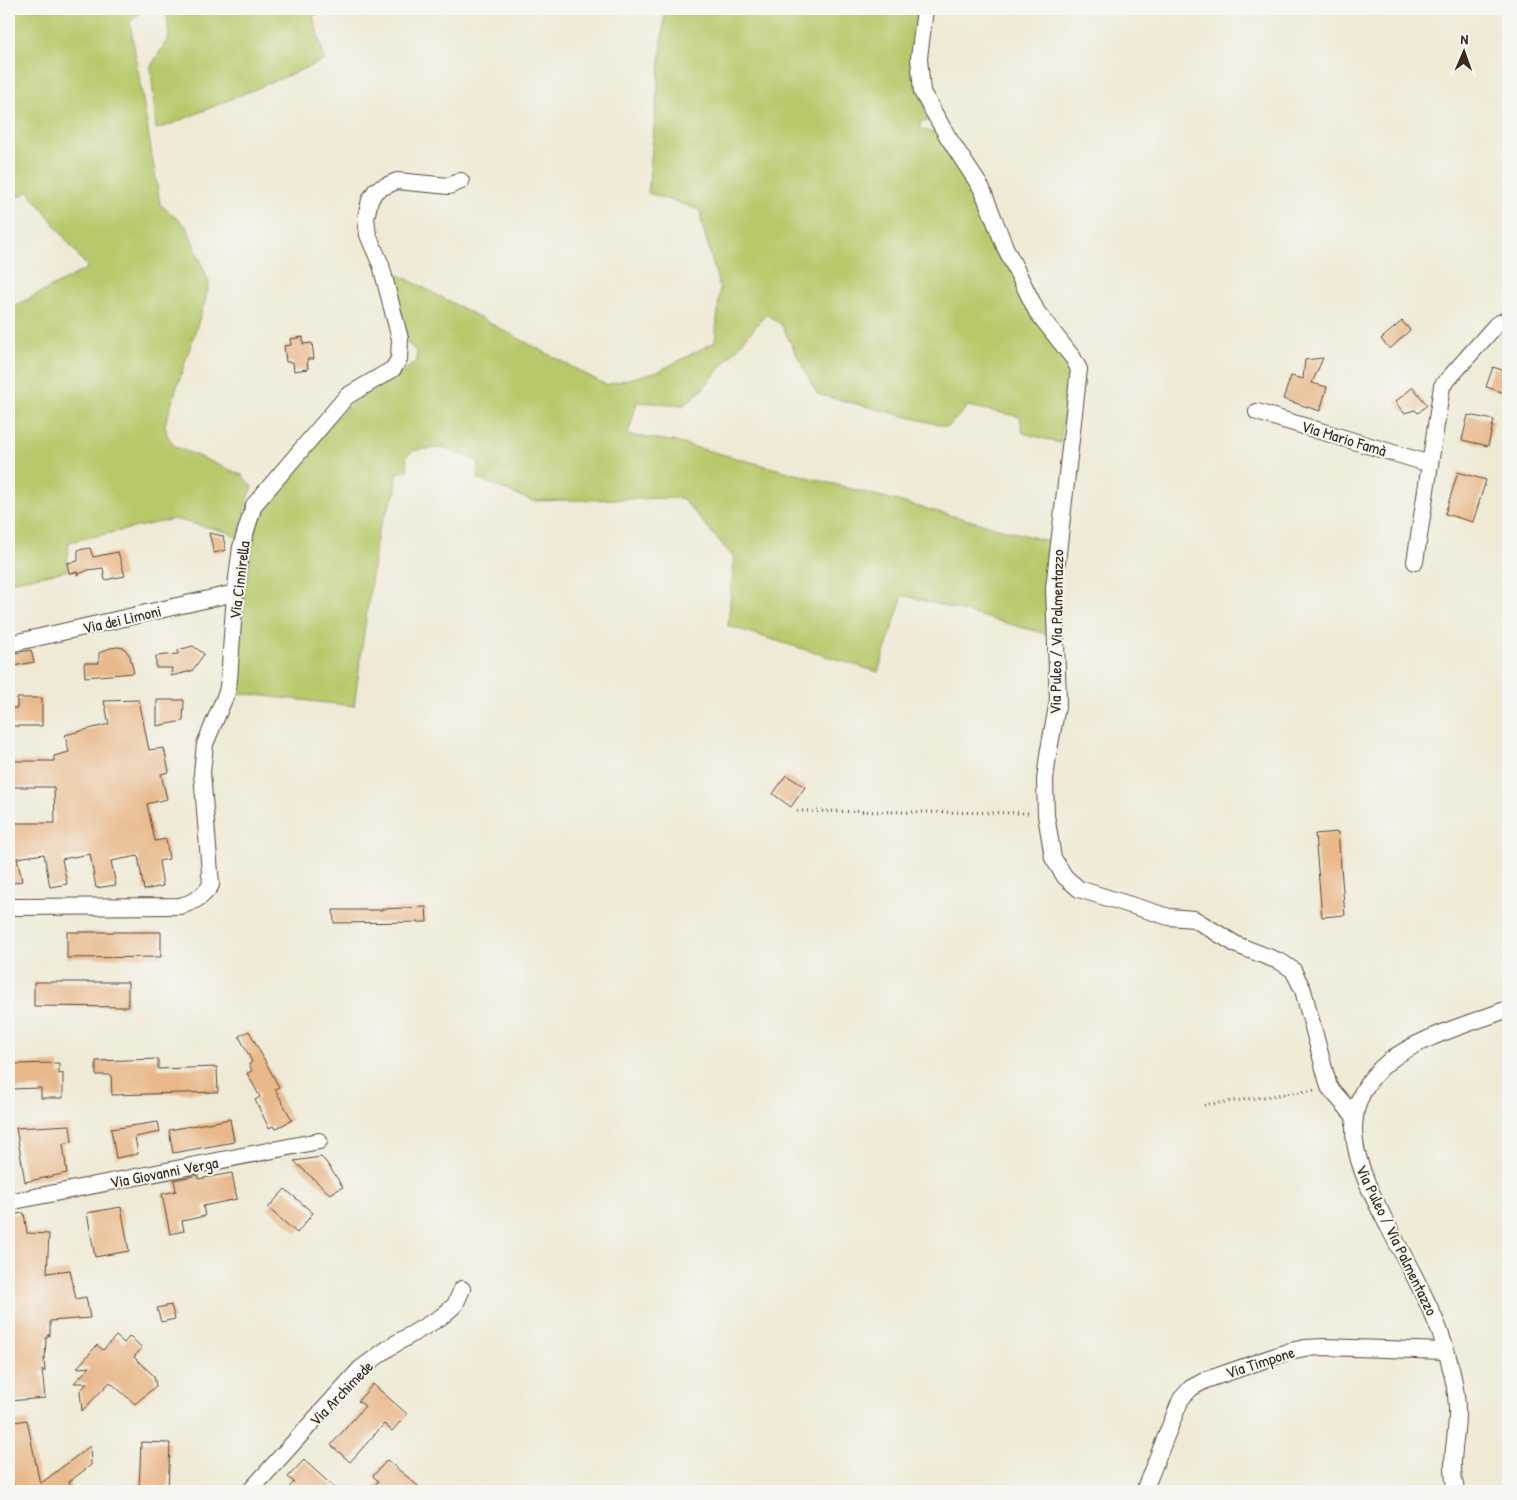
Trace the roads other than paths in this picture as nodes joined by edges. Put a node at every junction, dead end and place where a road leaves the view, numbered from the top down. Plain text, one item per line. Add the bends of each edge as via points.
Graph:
1 (925, 9) edge
2 (461, 181) dead end
3 (1508, 319) edge
4 (1257, 412) dead end
5 (1430, 464) junction
6 (1415, 562) dead end
7 (235, 593) junction
8 (9, 644) edge
9 (9, 907) edge
10 (1508, 1009) edge
11 (1355, 1117) junction
12 (319, 1141) dead end
13 (9, 1202) edge
14 (462, 1289) dead end
15 (1445, 1352) junction
16 (250, 1491) edge
17 (1144, 1491) edge
18 (1456, 1491) edge

1 - 11 street, Via Puleo / Via Palmentazzo via 919,58 922,92 982,189 1005,247 1037,312 1079,369 1054,588 1058,700 1039,814 1053,858 1065,877 1079,889 1170,917 1194,919 1237,945 1293,970 1303,990 1323,1088
2 - 7 street, Via Cinnirella via 449,186 397,181 376,190 370,200 366,218 368,235 381,265 400,339 399,359 393,369 347,396 254,505 241,547
3 - 5 street via 1496,325 1442,386
4 - 5 street, Via Mario Famà
5 - 6 street
7 - 8 street, Via dei Limoni
7 - 9 street, Via Cinnirella via 228,686 205,744 202,773 211,885 206,893 196,901 180,906
10 - 11 street via 1420,1043 1387,1063 1360,1096
11 - 15 street, Via Puleo / Via Palmentazzo via 1354,1143 1358,1162 1431,1309
12 - 13 street, Via Giovanni Verga
14 - 16 street, Via Archimede via 456,1305 441,1317 360,1369
15 - 17 street, Via Timpone via 1305,1348 1206,1380 1181,1398
15 - 18 street, Via Puleo / Via Palmentazzo via 1456,1396 1452,1459

